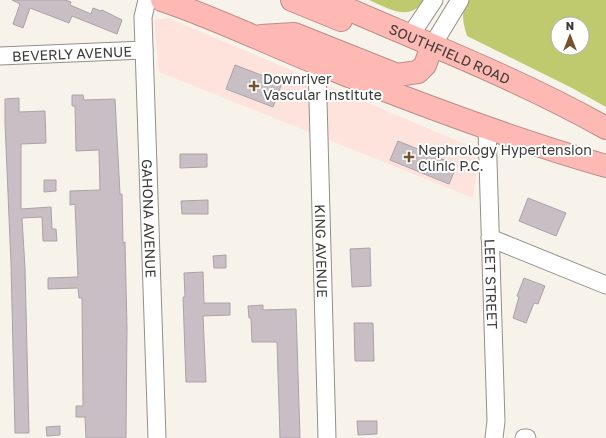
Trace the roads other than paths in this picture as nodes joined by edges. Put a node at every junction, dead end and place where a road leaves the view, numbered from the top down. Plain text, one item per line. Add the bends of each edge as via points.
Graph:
1 (147, 0) edge
2 (162, 0) edge
3 (292, 0) edge
4 (327, 0) edge
5 (434, 0) edge
6 (460, 0) edge
7 (188, 4) edge
8 (402, 33) junction
9 (256, 36) junction
10 (432, 46) junction
11 (144, 50) junction
12 (0, 56) edge
13 (317, 63) junction
14 (571, 108) junction
15 (606, 120) edge
16 (606, 128) edge
17 (487, 129) junction
18 (564, 154) junction
19 (606, 166) edge
20 (606, 173) edge
21 (490, 238) junction
22 (606, 284) edge
23 (157, 438) edge
24 (327, 438) edge
25 (494, 438) edge

1 - 11 street, GAHONA AVENUE via 143,17
2 - 7 highway
3 - 8 highway via 348,23
4 - 8 highway, SOUTHFIELD ROAD
5 - 8 street
6 - 10 street
7 - 9 highway
8 - 10 highway, SOUTHFIELD ROAD
9 - 10 highway via 294,34 397,75 418,72 425,66
9 - 13 highway
10 - 14 highway, SOUTHFIELD ROAD
11 - 12 street, BEVERLY AVENUE
11 - 23 street, GAHONA AVENUE
13 - 17 highway
13 - 24 street, KING AVENUE
14 - 15 highway, SOUTHFIELD ROAD
14 - 16 highway, SOUTHFIELD ROAD
17 - 18 highway
17 - 21 street, LEET STREET
18 - 19 highway
18 - 20 highway
21 - 22 street
21 - 25 street, LEET STREET via 496,421

